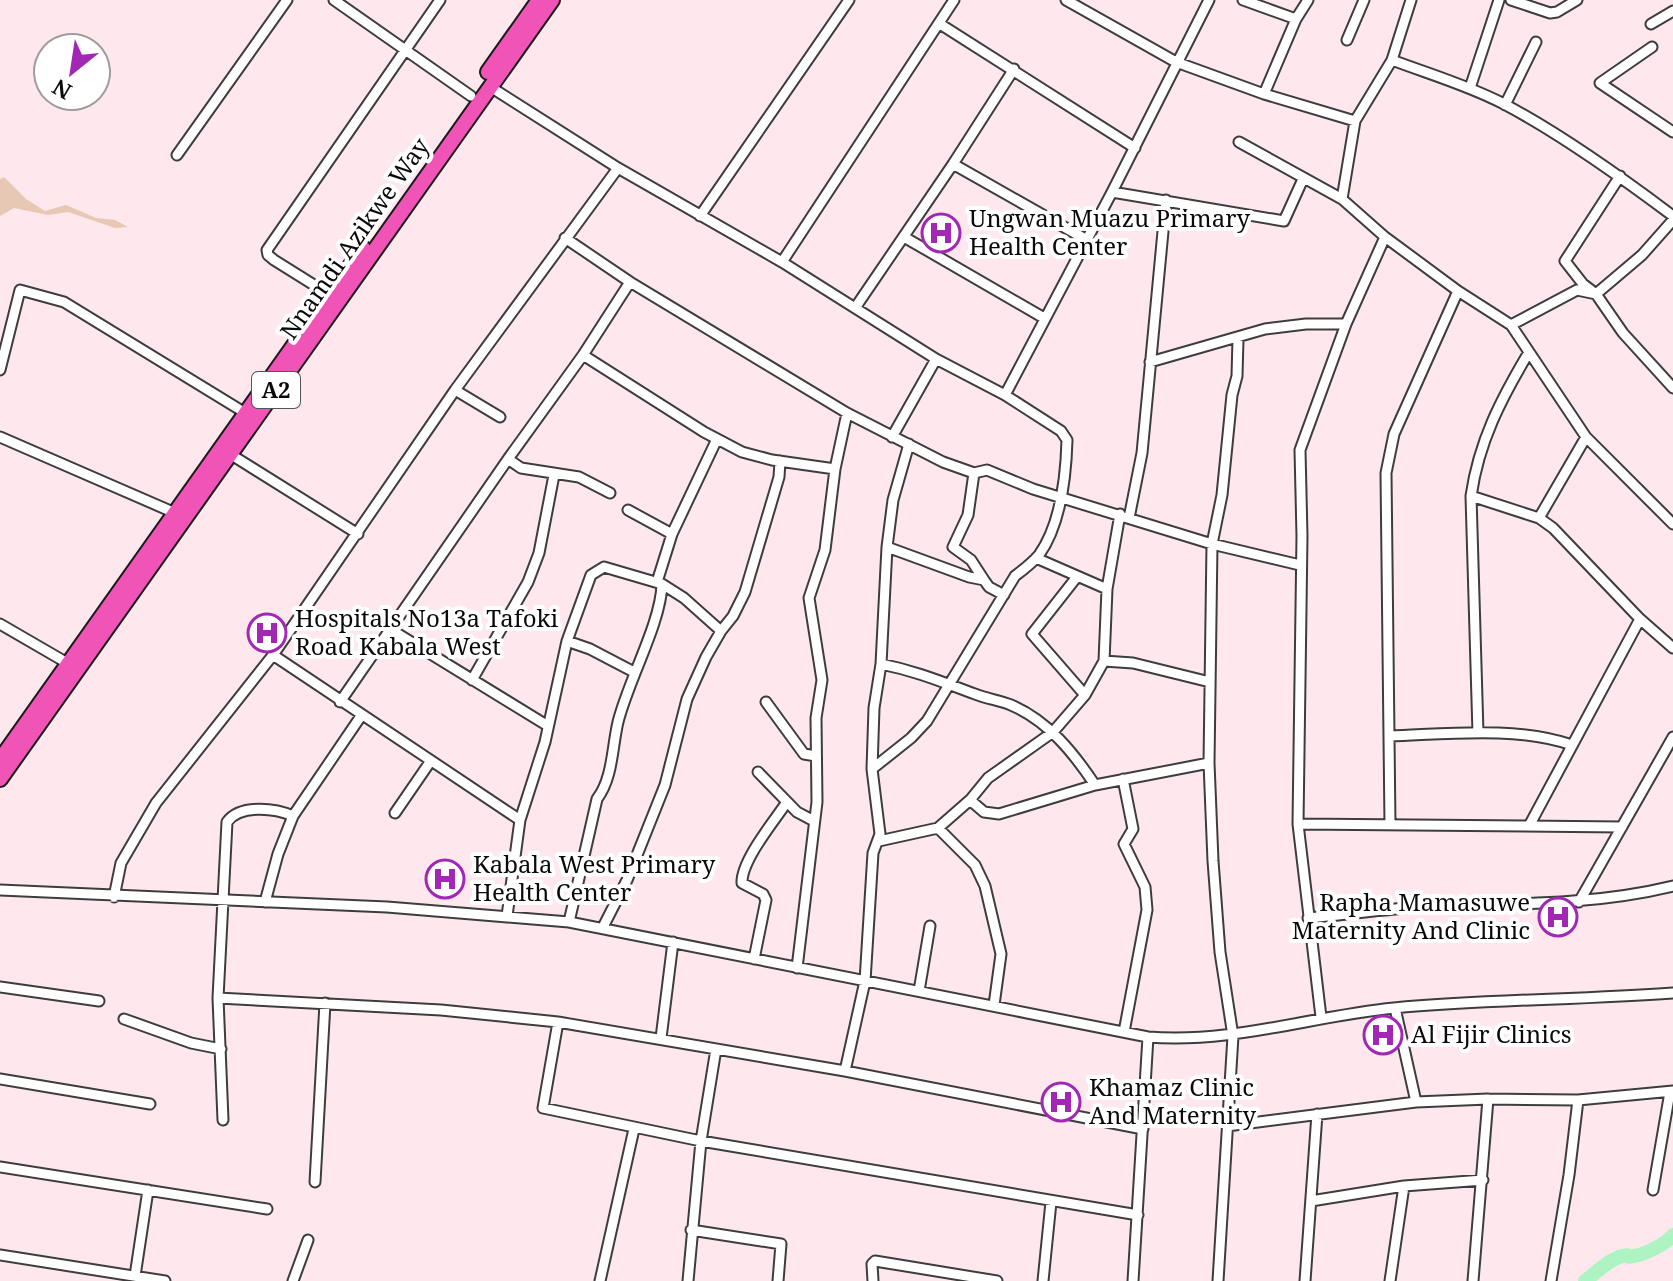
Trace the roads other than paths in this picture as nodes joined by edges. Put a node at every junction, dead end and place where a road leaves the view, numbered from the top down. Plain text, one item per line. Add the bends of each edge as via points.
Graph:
1 (287, 0) edge
2 (334, 0) edge
3 (440, 0) edge
4 (539, 0) edge
5 (552, 0) edge
6 (849, 0) edge
7 (954, 0) edge
8 (1066, 0) edge
9 (1209, 0) edge
10 (1243, 0) edge
11 (1308, 0) edge
12 (1364, 0) edge
13 (1411, 0) edge
14 (1499, 0) edge
15 (1511, 0) edge
16 (1577, 0) edge
17 (1673, 11) edge
18 (1296, 19) junction
19 (940, 24) junction
20 (1651, 24) dead end
21 (1347, 40) dead end
22 (1536, 42) dead end
23 (1652, 47) dead end
24 (406, 48) junction
25 (1392, 60) junction
26 (1176, 62) junction
27 (1014, 69) junction
28 (489, 86) junction
29 (1470, 88) junction
30 (1264, 94) junction
31 (471, 96) junction
32 (1505, 105) junction
33 (1355, 121) junction
34 (1673, 132) edge
35 (1239, 142) dead end
36 (1135, 148) junction
37 (177, 155) dead end
38 (953, 164) junction
39 (618, 168) junction
40 (1620, 176) junction
41 (1303, 179) junction
42 (1112, 192) junction
43 (1342, 199) junction
44 (1166, 200) junction
45 (700, 216) junction
46 (1673, 218) edge
47 (904, 237) junction
48 (1385, 237) junction
49 (565, 238) junction
50 (1087, 240) junction
51 (782, 262) junction
52 (630, 282) junction
53 (1458, 291) junction
54 (1596, 294) junction
55 (330, 295) junction
56 (855, 308) junction
57 (1044, 318) junction
58 (1346, 324) junction
59 (1511, 325) junction
60 (1238, 339) junction
61 (1529, 352) junction
62 (583, 355) junction
63 (936, 359) junction
64 (1150, 362) junction
65 (0, 370) edge
66 (1673, 388) edge
67 (455, 390) junction
68 (1005, 395) junction
69 (847, 413) junction
70 (247, 414) junction
71 (500, 417) dead end
72 (0, 437) edge
73 (892, 437) junction
74 (1586, 437) junction
75 (717, 439) junction
76 (909, 444) junction
77 (230, 454) junction
78 (508, 459) junction
79 (780, 461) junction
80 (835, 469) junction
81 (974, 473) junction
82 (554, 475) junction
83 (610, 493) dead end
84 (1471, 496) junction
85 (1059, 497) junction
86 (628, 510) dead end
87 (175, 513) junction
88 (1124, 516) junction
89 (1539, 518) junction
90 (1673, 524) edge
91 (358, 534) junction
92 (672, 534) junction
93 (1212, 544) junction
94 (887, 547) junction
95 (1036, 558) junction
96 (1300, 565) junction
97 (1076, 578) junction
98 (984, 580) junction
99 (659, 583) junction
100 (1107, 589) junction
101 (1004, 595) junction
102 (1640, 619) junction
103 (0, 624) edge
104 (390, 629) junction
105 (721, 631) junction
106 (567, 641) junction
107 (1673, 648) edge
108 (273, 655) junction
109 (1104, 661) junction
110 (69, 664) junction
111 (881, 664) junction
112 (634, 672) junction
113 (472, 680) junction
114 (1210, 682) junction
115 (950, 683) junction
116 (1085, 695) junction
117 (340, 702) junction
118 (766, 702) dead end
119 (361, 716) junction
120 (548, 726) junction
121 (1053, 732) junction
122 (1478, 733) junction
123 (1390, 736) junction
124 (1673, 737) edge
125 (1572, 745) junction
126 (816, 756) junction
127 (0, 760) edge
128 (430, 762) junction
129 (1209, 763) junction
130 (872, 769) junction
131 (758, 772) dead end
132 (0, 779) edge
133 (1123, 779) junction
134 (1095, 785) junction
135 (970, 800) junction
136 (787, 802) junction
137 (395, 813) dead end
138 (293, 816) junction
139 (520, 820) junction
140 (814, 821) junction
141 (1298, 824) junction
142 (1390, 825) junction
143 (1529, 826) junction
144 (1622, 827) junction
145 (938, 828) junction
146 (879, 841) junction
147 (1673, 886) edge
148 (0, 890) edge
149 (114, 897) junction
150 (222, 899) junction
151 (265, 902) junction
152 (1579, 902) junction
153 (507, 916) junction
154 (1308, 918) junction
155 (569, 922) junction
156 (930, 926) dead end
157 (603, 927) junction
158 (673, 942) junction
159 (754, 959) junction
160 (797, 968) junction
161 (865, 981) junction
162 (0, 987) edge
163 (919, 991) junction
164 (1673, 993) edge
165 (218, 998) junction
166 (99, 1001) dead end
167 (325, 1003) junction
168 (994, 1005) junction
169 (1395, 1008) junction
170 (1321, 1017) junction
171 (124, 1019) dead end
172 (558, 1022) junction
173 (1124, 1032) junction
174 (1233, 1036) junction
175 (1148, 1037) junction
176 (661, 1038) junction
177 (221, 1049) junction
178 (716, 1049) junction
179 (845, 1071) junction
180 (0, 1079) edge
181 (1671, 1092) edge
182 (1488, 1099) junction
183 (1578, 1100) junction
184 (1416, 1102) junction
185 (150, 1104) dead end
186 (1317, 1114) junction
187 (223, 1120) dead end
188 (1227, 1126) junction
189 (634, 1129) junction
190 (1143, 1129) junction
191 (701, 1141) junction
192 (0, 1167) edge
193 (1483, 1180) junction
194 (315, 1182) dead end
195 (1404, 1186) junction
196 (148, 1190) junction
197 (1653, 1190) dead end
198 (1311, 1201) junction
199 (1051, 1202) junction
200 (267, 1209) dead end
201 (1138, 1215) junction
202 (691, 1230) junction
203 (308, 1240) dead end
204 (0, 1255) edge
205 (135, 1276) junction
206 (963, 1278) edge
207 (165, 1281) edge
208 (293, 1281) edge
209 (600, 1281) edge
210 (688, 1281) edge
211 (778, 1281) edge
212 (873, 1281) edge
213 (997, 1281) edge
214 (1043, 1281) edge
215 (1133, 1281) edge
216 (1218, 1281) edge
217 (1305, 1281) edge
218 (1390, 1281) edge
219 (1473, 1281) edge
220 (1551, 1281) edge

1 - 37 street
2 - 24 street
3 - 24 street
4 - 31 highway, Nnamdi Azikwe Way / A2
5 - 28 highway, Nnamdi Azikwe Way / A2
6 - 45 street
7 - 19 street
8 - 26 street
9 - 26 street
10 - 18 street
11 - 18 street
12 - 21 street
13 - 25 street
14 - 29 street
15 - 16 street via 1550,13
17 - 20 street
18 - 30 street
19 - 27 street
19 - 51 street
22 - 32 street
23 - 34 street via 1600,83
24 - 31 street
24 - 55 street via 267,250 274,260
25 - 29 street
25 - 33 street
26 - 30 street
26 - 36 street
27 - 36 street
27 - 38 street
28 - 39 street
28 - 77 highway, Nnamdi Azikwe Way / A2
29 - 32 street
30 - 33 street
31 - 55 highway, Nnamdi Azikwe Way / A2
32 - 40 street
33 - 43 street
35 - 41 street
36 - 42 street
38 - 47 street
38 - 50 street
39 - 45 street
39 - 49 street
40 - 46 street
40 - 54 street via 1565,261
41 - 43 street
41 - 44 street via 1284,221
42 - 44 street
42 - 50 street
43 - 48 street
44 - 64 street
45 - 51 street
46 - 54 street via 1642,255
47 - 56 street
47 - 57 street
48 - 53 street
48 - 58 street
49 - 52 street
49 - 67 street
50 - 57 street
51 - 56 street
52 - 62 street
52 - 69 street
53 - 59 street
53 - 123 street via 1394,434 1386,473
54 - 59 street via 1577,290
54 - 66 street
55 - 70 highway, Nnamdi Azikwe Way / A2
56 - 63 street
57 - 68 street
58 - 60 street via 1265,329
58 - 96 street via 1300,450
59 - 61 street
60 - 64 street
60 - 93 street
61 - 74 street
61 - 84 street via 1483,444
62 - 75 street
62 - 78 street
63 - 68 street
63 - 73 street
64 - 88 street via 1142,453
65 - 70 street via 20,290 64,302
67 - 71 street
67 - 91 street
68 - 85 street via 1067,440
69 - 73 street
69 - 80 street
70 - 87 highway, Nnamdi Azikwe Way / A2
72 - 87 street
73 - 76 street
74 - 89 street
74 - 90 street
75 - 79 street via 742,452
75 - 92 street
76 - 81 street
76 - 94 street
77 - 91 street
77 - 132 highway, Nnamdi Azikwe Way / A2
78 - 82 street via 521,468
78 - 104 street
79 - 80 street
79 - 105 street via 749,579
80 - 126 street via 825,550 809,598 822,680
81 - 85 street via 987,470
81 - 98 street via 968,515 953,547 971,560
82 - 83 street via 579,477
82 - 113 street via 528,582
84 - 89 street
84 - 122 street
85 - 88 street
85 - 95 street via 1050,537
86 - 92 street
87 - 110 highway, Nnamdi Azikwe Way / A2
88 - 93 street
88 - 100 street
89 - 102 street
91 - 108 street
92 - 99 street
93 - 96 street
93 - 114 street
94 - 98 street
94 - 111 street
95 - 97 street
95 - 101 street via 1015,576
96 - 141 street
97 - 100 street
97 - 116 street via 1032,634
98 - 101 street
99 - 105 street
99 - 106 street via 598,569 591,575
99 - 112 street via 658,605
100 - 109 street
101 - 115 street
102 - 107 street
102 - 125 street
103 - 110 street
104 - 113 street
104 - 117 street
105 - 157 street via 687,699 665,785
106 - 112 street
106 - 120 street
108 - 117 street
108 - 149 street via 156,803 121,863
109 - 114 street
109 - 116 street
110 - 127 highway, Nnamdi Azikwe Way / A2
111 - 115 street
111 - 130 street
112 - 155 street via 605,789 589,828
113 - 120 street
114 - 129 street
115 - 121 street via 1009,704
115 - 130 street via 927,721
116 - 121 street
117 - 119 street
118 - 126 street via 804,754
119 - 128 street
119 - 138 street
120 - 139 street
121 - 134 street
121 - 135 street via 988,778
122 - 123 street
122 - 125 street via 1551,738
123 - 142 street
124 - 144 street
125 - 143 street
126 - 140 street
128 - 137 street
128 - 139 street
129 - 133 street
129 - 174 street via 1220,952
130 - 146 street
131 - 136 street
133 - 134 street
133 - 173 street via 1133,829 1124,844 1145,887 1147,910
134 - 135 street via 999,814 984,812
135 - 145 street
136 - 140 street
136 - 159 street via 741,878 766,900
138 - 150 street via 261,810 231,816 225,831
138 - 151 street
139 - 153 street
140 - 160 street
141 - 142 street
141 - 154 street
142 - 143 street
143 - 144 street
144 - 152 street
145 - 146 street
145 - 168 street via 975,865 985,886 1001,954
146 - 161 street via 873,853
147 - 152 street
148 - 149 street
149 - 150 street
150 - 151 street
150 - 165 street
151 - 153 street
152 - 154 street via 1431,906
153 - 155 street
154 - 170 street
155 - 157 street
156 - 163 street
157 - 158 street
158 - 159 street
158 - 176 street
159 - 160 street
160 - 161 street
161 - 163 street
161 - 179 street
162 - 166 street
163 - 168 street
164 - 169 street
165 - 167 street
165 - 177 street
167 - 172 street
167 - 194 street
168 - 173 street
169 - 170 street
169 - 184 street
170 - 174 street
171 - 177 street
172 - 176 street
172 - 189 street via 543,1108
173 - 175 street
174 - 175 street
174 - 188 street
175 - 190 street
176 - 178 street
177 - 187 street
178 - 179 street
178 - 191 street
179 - 190 street
180 - 185 street
181 - 183 street
181 - 197 street
182 - 183 street
182 - 184 street
182 - 193 street
183 - 220 street
184 - 186 street
186 - 188 street
186 - 198 street
188 - 216 street
189 - 191 street
189 - 209 street
190 - 201 street
191 - 199 street
191 - 202 street
192 - 196 street
193 - 195 street
193 - 219 street
195 - 198 street
195 - 218 street
196 - 200 street
196 - 205 street
198 - 217 street
199 - 201 street
199 - 214 street
201 - 215 street
202 - 210 street
202 - 211 street via 781,1244
203 - 208 street
204 - 205 street
205 - 207 street
206 - 212 street via 875,1261
206 - 213 street

